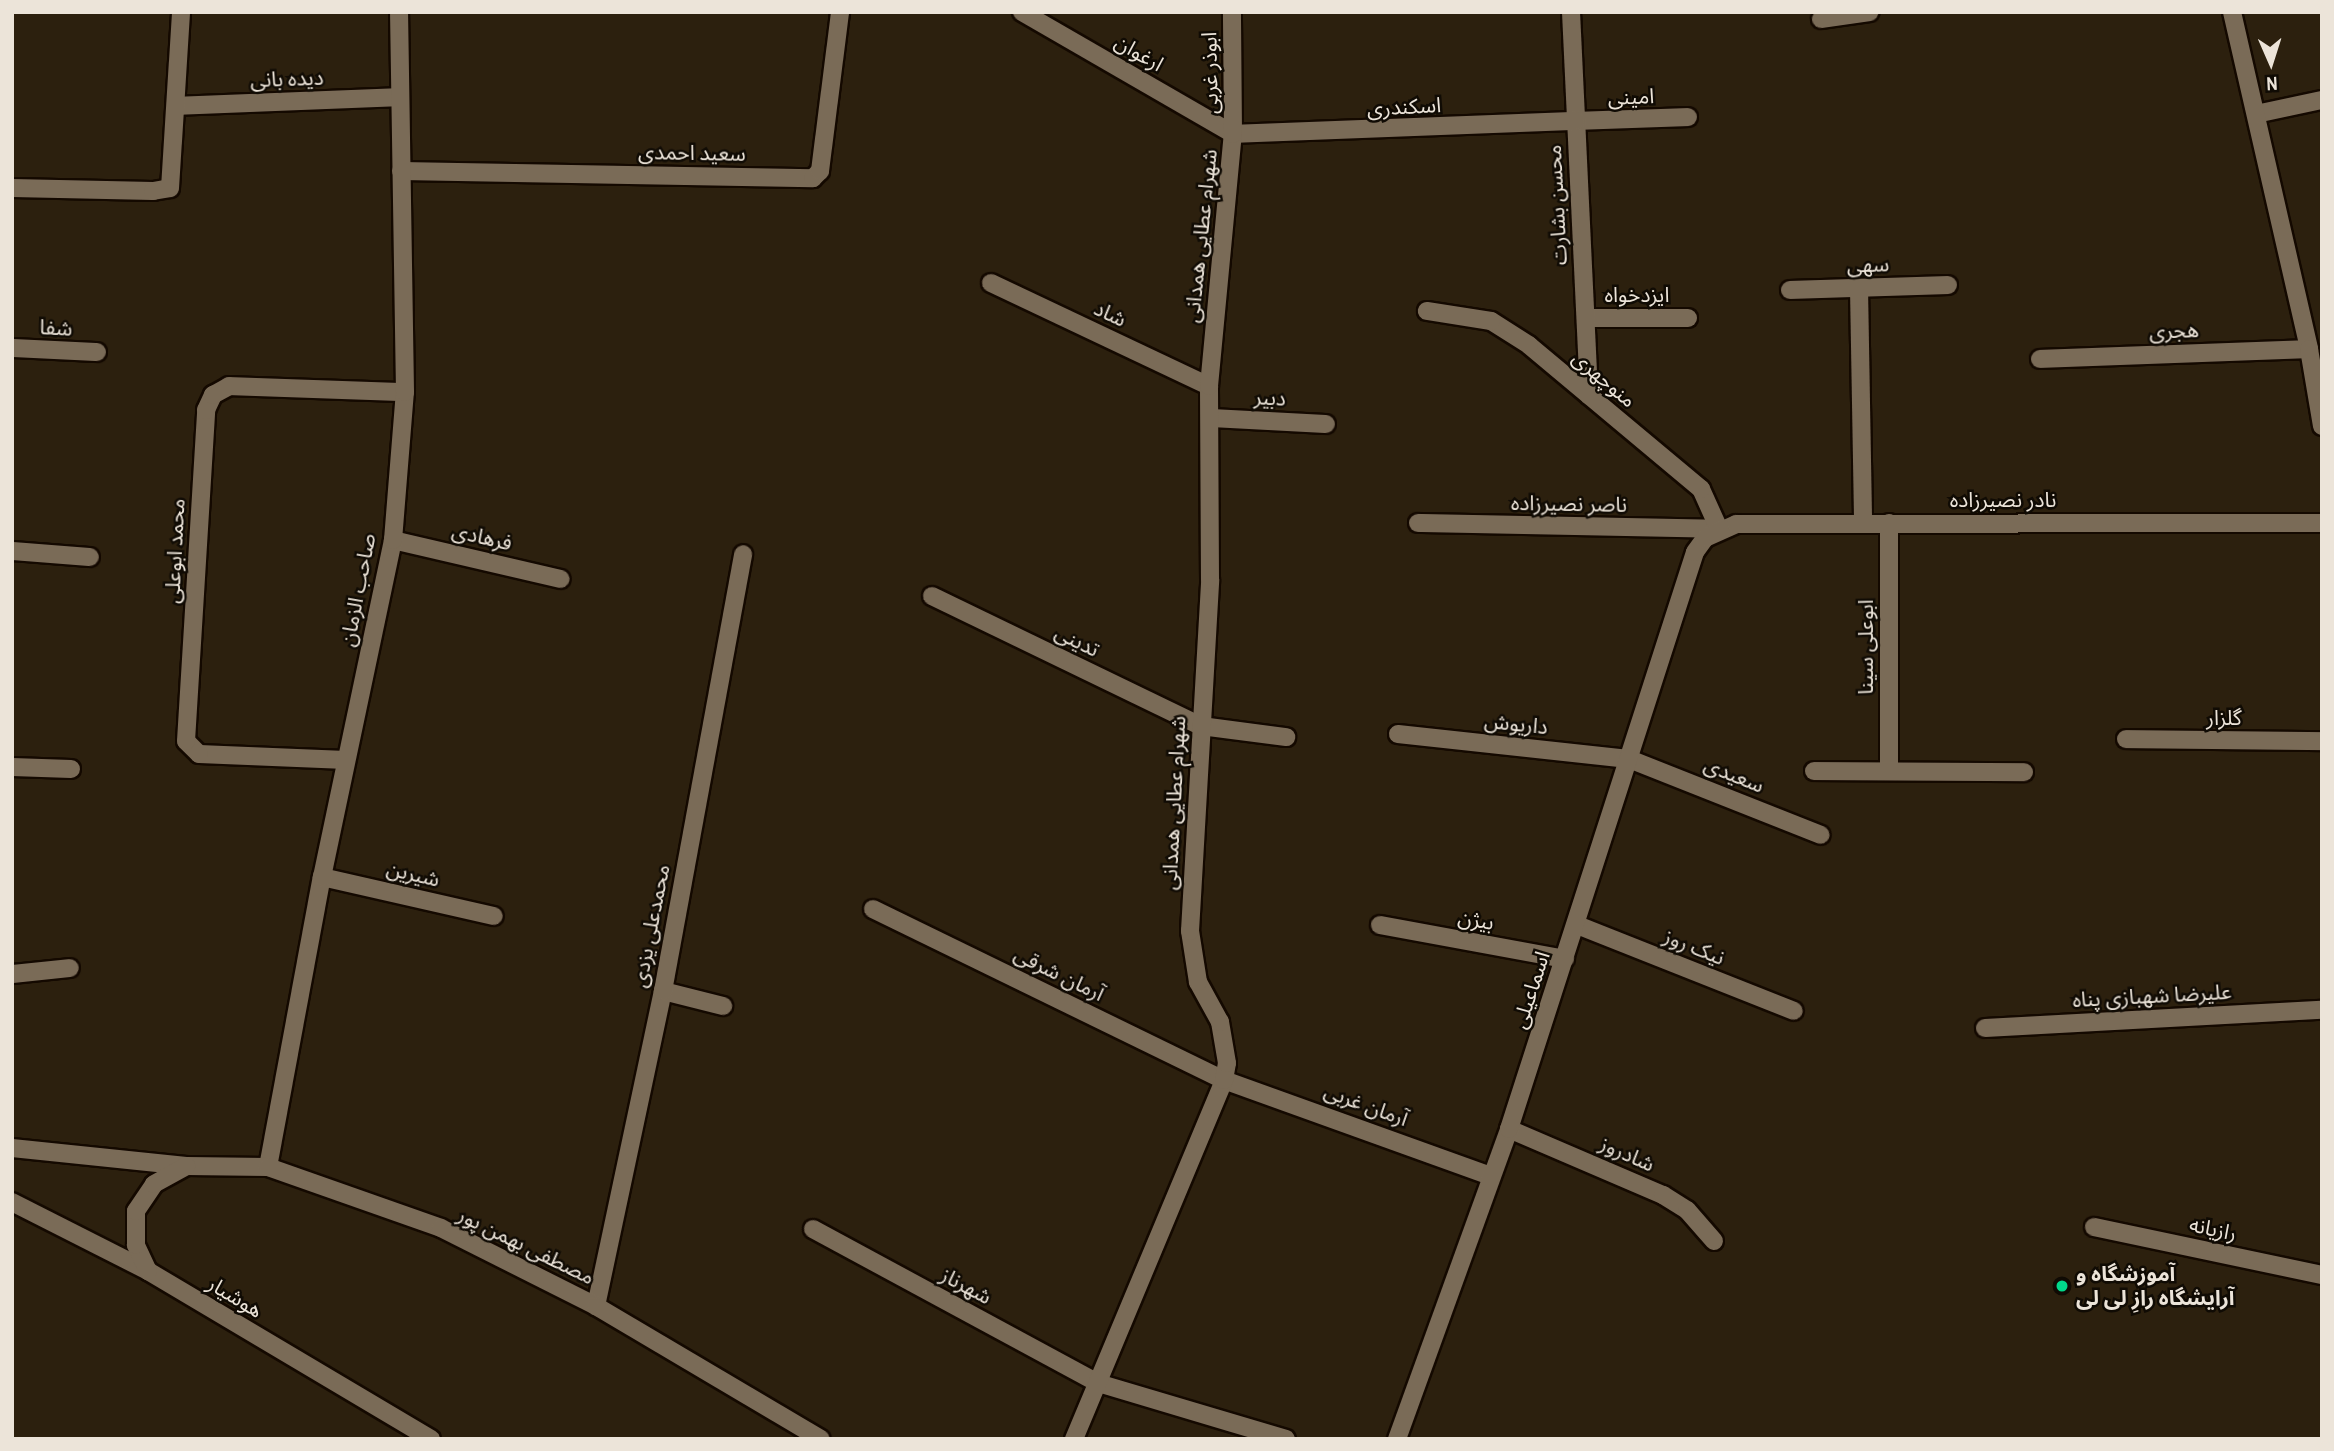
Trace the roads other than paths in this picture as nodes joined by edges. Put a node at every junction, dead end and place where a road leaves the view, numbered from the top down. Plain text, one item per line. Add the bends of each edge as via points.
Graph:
1 (181, 12) edge
2 (399, 12) edge
3 (840, 12) edge
4 (1022, 12) edge
5 (1232, 12) edge
6 (1571, 12) edge
7 (1870, 12) edge
8 (2232, 12) edge
9 (1821, 19) dead end
10 (400, 97) junction
11 (2322, 100) edge
12 (176, 106) junction
13 (2256, 114) junction
14 (1688, 117) dead end
15 (1576, 121) junction
16 (1233, 134) junction
17 (401, 171) junction
18 (12, 188) edge
19 (991, 283) dead end
20 (1948, 285) dead end
21 (1858, 288) junction
22 (1790, 290) dead end
23 (1427, 310) dead end
24 (1586, 318) junction
25 (1688, 318) dead end
26 (12, 348) edge
27 (2309, 349) junction
28 (97, 352) dead end
29 (2040, 359) dead end
30 (1209, 386) junction
31 (405, 393) junction
32 (1589, 396) junction
33 (1211, 418) junction
34 (1326, 424) dead end
35 (2322, 426) edge
36 (1418, 523) dead end
37 (1863, 523) junction
38 (1889, 523) junction
39 (2322, 523) edge
40 (1719, 529) junction
41 (393, 540) junction
42 (12, 551) edge
43 (743, 554) dead end
44 (90, 556) dead end
45 (561, 579) dead end
46 (932, 596) dead end
47 (1201, 726) junction
48 (1398, 734) dead end
49 (1286, 737) dead end
50 (2126, 740) dead end
51 (2322, 741) edge
52 (1629, 759) junction
53 (346, 760) junction
54 (12, 767) edge
55 (71, 769) dead end
56 (1814, 771) dead end
57 (1889, 771) junction
58 (2024, 772) dead end
59 (1821, 835) dead end
60 (322, 877) junction
61 (873, 909) dead end
62 (494, 916) dead end
63 (1380, 925) dead end
64 (1577, 925) junction
65 (1565, 959) junction
66 (70, 968) dead end
67 (12, 974) edge
68 (663, 991) junction
69 (723, 1006) dead end
70 (2322, 1010) edge
71 (1794, 1011) dead end
72 (1985, 1028) dead end
73 (1224, 1080) junction
74 (1509, 1129) junction
75 (12, 1148) edge
76 (186, 1166) junction
77 (268, 1167) junction
78 (1491, 1176) junction
79 (12, 1202) edge
80 (2094, 1227) dead end
81 (813, 1229) dead end
82 (1714, 1241) dead end
83 (148, 1272) junction
84 (2322, 1275) edge
85 (596, 1306) junction
86 (1098, 1383) junction
87 (431, 1439) edge
88 (821, 1439) edge
89 (1074, 1439) edge
90 (1286, 1439) edge
91 (1397, 1439) edge

1 - 12 street
2 - 10 street, صاحب الزمان
3 - 17 street, سعید احمدی via 820,171 813,178
4 - 16 street, ارغوان
5 - 16 street, ابوذر غربی
6 - 15 street, محسن بشارت
7 - 9 street
8 - 13 street
10 - 12 street, دیده بانی
10 - 17 street, صاحب الزمان
11 - 13 street
12 - 18 street via 170,188
13 - 27 street
14 - 15 street, امینی
15 - 16 street, اسکندری
15 - 24 street, محسن بشارت
16 - 30 street, شهرام عطایی همدانی
17 - 31 street, صاحب الزمان
19 - 30 street, شاد
20 - 21 street, سهی
21 - 22 street, سهی
21 - 37 street
23 - 32 street, منوچهری via 1491,321 1529,345
24 - 25 street, ایزدخواه
24 - 32 street, محسن بشارت
26 - 28 street, شفا
27 - 29 street, هجری
27 - 35 street
30 - 33 street, شهرام عطایی همدانی
31 - 41 street, صاحب الزمان
31 - 53 street, محمد ابوعلی via 229,386 213,395 206,410 187,741 199,754
32 - 40 street, منوچهری via 1701,489
33 - 34 street, دبیر
33 - 47 street, شهرام عطایی همدانی via 1210,580
36 - 40 street, ناصر نصیرزاده
37 - 38 street, نادر نصیرزاده
37 - 40 street, نادر نصیرزاده via 1736,524
38 - 39 street, نادر نصیرزاده
38 - 57 street, ابوعلی سینا
40 - 52 street, اسماعیلی via 1695,552
41 - 45 street, فرهادی
41 - 53 street, صاحب الزمان
42 - 44 street
43 - 68 street, محمدعلی یزدی
46 - 47 street, تدینی
47 - 49 street, تدینی
47 - 73 street, شهرام عطایی همدانی via 1189,931 1198,982 1220,1022 1227,1063
48 - 52 street, داریوش
50 - 51 street, گلزار
52 - 59 street, سعیدی
52 - 64 street, اسماعیلی
53 - 60 street, صاحب الزمان
54 - 55 street
56 - 57 street
57 - 58 street
60 - 62 street, شیرین
60 - 77 street, صاحب الزمان
61 - 73 street, آرمان شرقی
63 - 65 street, بیژن
64 - 65 street, اسماعیلی
64 - 71 street, نیک روز
65 - 74 street, اسماعیلی
66 - 67 street
68 - 69 street
68 - 85 street, محمدعلی یزدی
70 - 72 street, علیرضا شهبازی پناه
73 - 78 street, آرمان غربی
73 - 86 street, شهرام عطایی همدانی
74 - 78 street, اسماعیلی
74 - 82 street, شادروز via 1663,1195 1687,1210
75 - 76 street, مصطفی بهمن پور
76 - 77 street, مصطفی بهمن پور
76 - 83 street via 154,1184 135,1211 136,1245
77 - 85 street, مصطفی بهمن پور via 441,1228
78 - 91 street, اسماعیلی
79 - 83 street, هوشیار
80 - 84 street, رازیانه
81 - 86 street, شهرناز
83 - 87 street, هوشیار
85 - 88 street, مصطفی بهمن پور
86 - 89 street, شهرام عطایی همدانی
86 - 90 street

